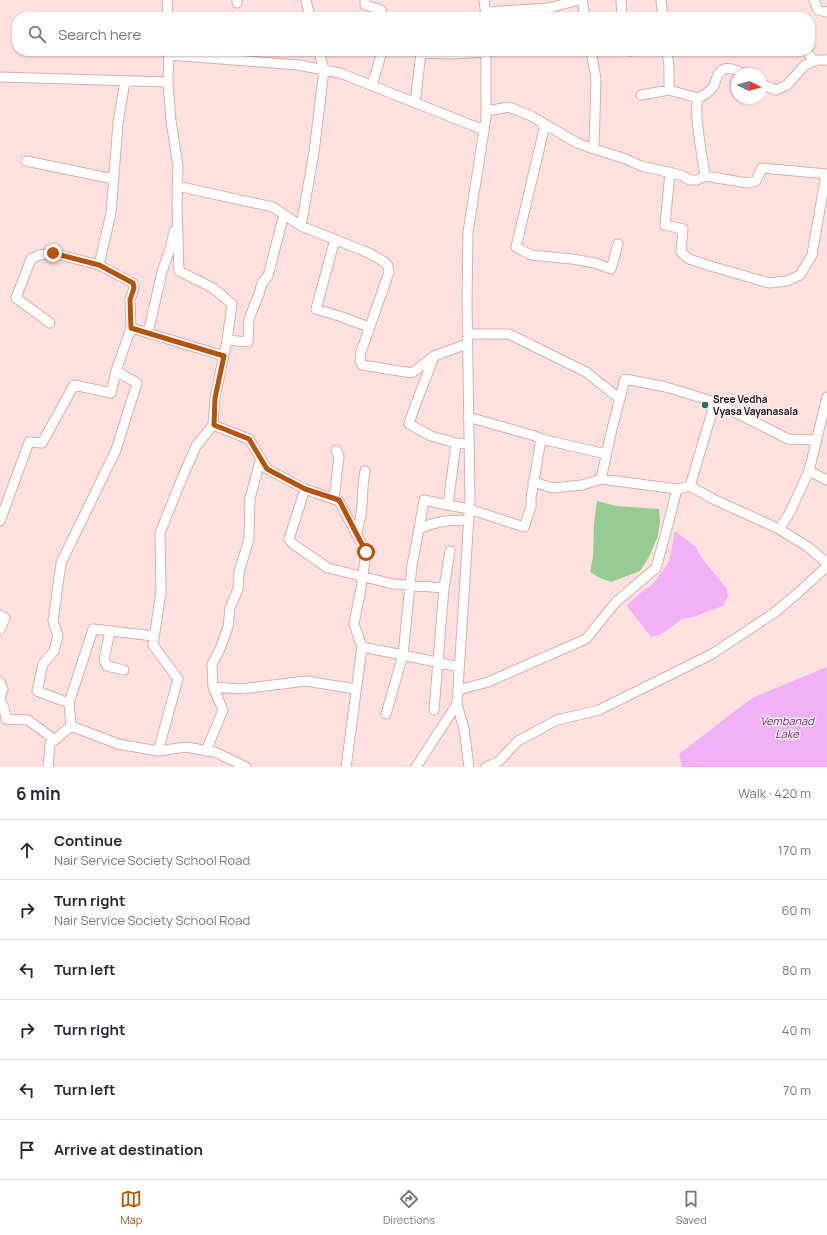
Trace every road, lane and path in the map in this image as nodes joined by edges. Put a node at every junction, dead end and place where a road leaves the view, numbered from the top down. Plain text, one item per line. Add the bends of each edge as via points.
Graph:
1 (167, 0) edge
2 (306, 0) edge
3 (365, 0) edge
4 (484, 0) edge
5 (581, 0) edge
6 (621, 0) edge
7 (661, 0) edge
8 (814, 0) edge
9 (558, 3) edge
10 (542, 4) edge
11 (168, 12) edge
12 (309, 12) edge
13 (382, 12) edge
14 (486, 12) edge
15 (497, 12) edge
16 (584, 12) edge
17 (622, 12) edge
18 (662, 12) edge
19 (827, 12) edge
20 (169, 56) edge
21 (201, 56) edge
22 (320, 56) edge
23 (381, 56) edge
24 (421, 56) edge
25 (486, 56) edge
26 (592, 56) edge
27 (667, 56) edge
28 (810, 56) edge
29 (827, 60) edge
30 (813, 61) junction
31 (731, 69) edge
32 (324, 70) junction
33 (0, 77) edge
34 (125, 81) junction
35 (168, 82) junction
36 (372, 86) junction
37 (767, 86) edge
38 (669, 90) junction
39 (641, 95) dead end
40 (698, 98) junction
41 (415, 103) junction
42 (486, 111) junction
43 (546, 125) junction
44 (484, 130) junction
45 (594, 149) junction
46 (26, 161) dead end
47 (670, 172) junction
48 (826, 174) edge
49 (705, 176) junction
50 (114, 179) junction
51 (177, 186) junction
52 (284, 214) junction
53 (177, 217) junction
54 (301, 226) junction
55 (335, 239) junction
56 (618, 244) dead end
57 (99, 265) junction
58 (50, 323) dead end
59 (369, 327) junction
60 (131, 328) junction
61 (148, 333) junction
62 (467, 339) junction
63 (227, 340) junction
64 (224, 356) junction
65 (434, 356) junction
66 (116, 371) junction
67 (827, 396) edge
68 (620, 399) junction
69 (715, 402) junction
70 (468, 417) junction
71 (214, 425) junction
72 (541, 439) junction
73 (816, 440) junction
74 (456, 443) junction
75 (469, 444) junction
76 (336, 450) dead end
77 (606, 454) junction
78 (261, 458) junction
79 (365, 471) dead end
80 (809, 471) junction
81 (601, 479) junction
82 (827, 480) edge
83 (533, 482) junction
84 (690, 486) junction
85 (305, 489) junction
86 (677, 489) junction
87 (334, 499) junction
88 (448, 505) junction
89 (469, 509) junction
90 (469, 520) junction
91 (0, 521) edge
92 (780, 529) junction
93 (419, 530) junction
94 (356, 534) junction
95 (450, 551) dead end
96 (827, 564) edge
97 (362, 577) junction
98 (410, 586) junction
99 (444, 588) junction
100 (0, 615) edge
101 (0, 630) edge
102 (110, 631) junction
103 (154, 636) junction
104 (362, 647) junction
105 (403, 655) junction
106 (438, 662) junction
107 (460, 667) junction
108 (124, 670) dead end
109 (0, 682) edge
110 (214, 687) junction
111 (356, 689) junction
112 (458, 690) junction
113 (0, 699) edge
114 (70, 703) junction
115 (457, 704) junction
116 (434, 710) dead end
117 (386, 714) dead end
118 (71, 726) junction
119 (55, 740) junction
120 (158, 751) junction
121 (206, 751) junction
122 (48, 767) edge
123 (246, 767) edge
124 (346, 767) edge
125 (416, 767) edge
126 (470, 767) edge
127 (486, 767) edge

1 - 11 street
2 - 12 street
3 - 13 street via 365,5
4 - 14 street
5 - 9 street
5 - 16 street
6 - 17 street
7 - 18 street
8 - 19 street via 818,10
9 - 10 street
10 - 15 street
20 - 35 street
21 - 32 street via 298,65
22 - 32 street
23 - 36 street
24 - 41 street
25 - 42 street
26 - 45 street via 596,79
27 - 38 street
28 - 30 street
29 - 30 street
30 - 37 street via 800,69 787,84 776,90
31 - 40 street via 720,72 712,88
32 - 36 street via 340,73
32 - 54 street via 314,152
33 - 34 street
34 - 35 street
34 - 50 street via 118,123
35 - 51 street via 178,166
36 - 41 street
38 - 39 street
38 - 40 street
40 - 49 street via 696,102
41 - 44 street
42 - 43 street via 509,108
42 - 44 street
43 - 45 street via 577,143
43 - 56 street via 516,247 531,256 572,259 611,269
44 - 62 street via 468,232
45 - 47 street via 641,166
46 - 50 street
47 - 48 street via 665,225 683,229 681,252 689,259 769,283 787,281 800,275 812,255
47 - 49 street via 690,180
48 - 49 street via 762,168 756,181 747,183
50 - 57 street via 111,213
51 - 52 street via 274,207
51 - 53 street
52 - 54 street
52 - 63 street via 268,276 262,283 249,319 248,342
53 - 61 street
53 - 63 street via 179,271 214,288 232,304
54 - 55 street
55 - 59 street via 369,253 388,266 389,272
55 - 59 street via 316,309
57 - 58 street via 53,253 31,259 16,298
57 - 60 street via 133,283 130,300
59 - 65 street via 361,352 362,365 412,373
60 - 61 street
60 - 66 street
61 - 64 street
62 - 65 street
62 - 68 street via 509,334 586,372
62 - 70 street
63 - 64 street
64 - 71 street via 215,398
65 - 74 street via 409,424 430,436
66 - 91 street via 110,393 74,385 42,443 30,442
66 - 114 street via 137,383 116,450 61,563 53,621 58,636 54,651 43,664 36,691
67 - 73 street
68 - 69 street via 625,379 666,387
68 - 77 street
69 - 73 street via 788,439
69 - 84 street
70 - 72 street
70 - 75 street
71 - 78 street via 249,439
71 - 103 street via 196,446 160,533 161,592
72 - 77 street
72 - 83 street
73 - 80 street
74 - 75 street
74 - 88 street
75 - 89 street
76 - 87 street via 339,456
77 - 81 street
78 - 85 street via 267,469
78 - 110 street via 250,498 249,539 239,572 238,589 230,608 228,627 212,664
79 - 94 street via 361,517
80 - 82 street
80 - 92 street
81 - 83 street via 582,485 553,488
81 - 86 street
83 - 89 street via 531,507 524,527
84 - 86 street
84 - 92 street
85 - 87 street
85 - 97 street via 289,539 328,568
86 - 112 street via 656,568 616,602 586,639 488,682
87 - 94 street via 339,500
88 - 89 street
88 - 93 street via 424,500
89 - 90 street
90 - 93 street via 442,521
90 - 107 street
92 - 96 street via 808,547
93 - 98 street
94 - 97 street via 366,552
95 - 99 street
96 - 127 street via 798,593 774,612 712,654 599,710 558,720 518,741 498,762
97 - 98 street
97 - 104 street via 354,624
98 - 99 street
98 - 105 street
99 - 106 street
100 - 101 street via 5,618
102 - 103 street
102 - 108 street via 104,660 107,666
102 - 114 street via 93,629
103 - 120 street via 153,645 178,679
104 - 105 street
104 - 111 street
105 - 106 street
105 - 117 street
106 - 107 street
106 - 116 street
107 - 112 street
109 - 113 street via 3,688
110 - 111 street via 241,689 306,681
110 - 121 street via 223,710
111 - 124 street
112 - 115 street
113 - 119 street via 6,719 28,720
114 - 118 street
115 - 125 street
115 - 126 street
118 - 119 street
118 - 120 street via 118,744
119 - 122 street via 50,744
120 - 121 street via 186,747
121 - 123 street via 214,752

